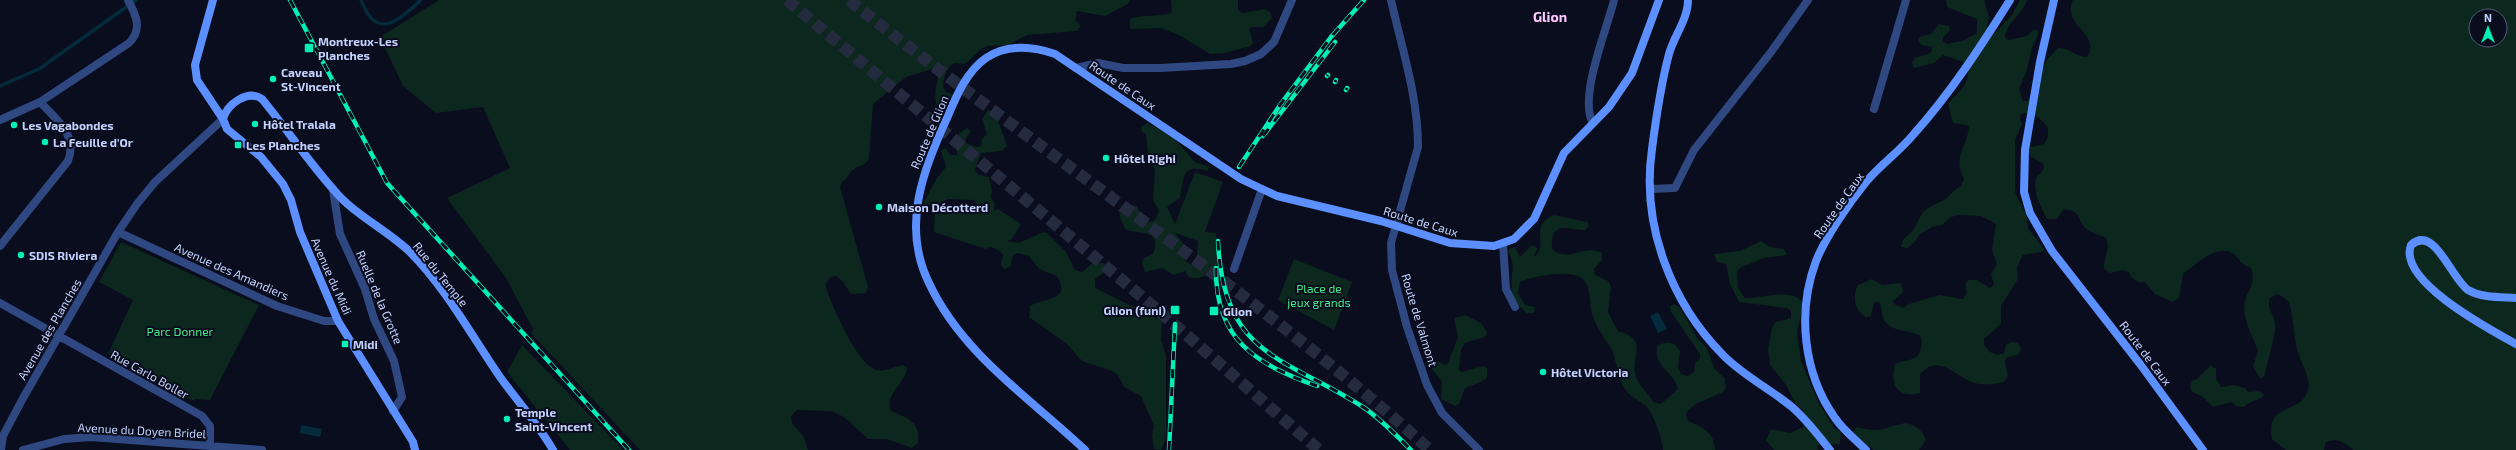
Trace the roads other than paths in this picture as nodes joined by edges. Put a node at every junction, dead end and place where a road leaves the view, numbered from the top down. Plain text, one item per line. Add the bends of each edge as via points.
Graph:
1 (128, 0) edge
2 (213, 0) edge
3 (1292, 0) edge
4 (1391, 0) edge
5 (1614, 0) edge
6 (1659, 0) edge
7 (1688, 0) edge
8 (1808, 0) edge
9 (1906, 0) edge
10 (2010, 0) edge
11 (2054, 0) edge
12 (1076, 68) junction
13 (40, 102) junction
14 (1874, 109) dead end
15 (223, 119) junction
16 (0, 120) edge
17 (1593, 123) junction
18 (1262, 189) junction
19 (1650, 189) junction
20 (333, 190) junction
21 (1395, 226) junction
22 (118, 232) junction
23 (1503, 244) junction
24 (0, 246) edge
25 (1234, 269) dead end
26 (2516, 298) edge
27 (0, 303) edge
28 (1515, 306) dead end
29 (338, 321) junction
30 (59, 336) junction
31 (2516, 344) edge
32 (393, 411) junction
33 (210, 445) junction
34 (1, 450) edge
35 (23, 450) edge
36 (262, 450) edge
37 (415, 450) edge
38 (553, 450) edge
39 (1085, 450) edge
40 (1479, 450) edge
41 (1830, 450) edge
42 (1866, 450) edge
43 (2203, 450) edge

1 - 13 street via 138,28 129,43
2 - 15 street, Avenue du Midi via 201,39 195,71 197,80
3 - 12 street via 1280,32 1270,46 1261,54 1240,62 1153,68 1123,68 1098,63
4 - 21 street, Route de Valmont via 1415,94 1418,133 1418,146
5 - 17 street via 1591,81 1589,116
6 - 17 street, Route de Caux via 1632,73 1609,107
7 - 19 street via 1685,15 1669,55 1652,149
8 - 19 street via 1771,52 1694,150 1675,188
9 - 14 street
10 - 42 street, Route de Caux via 1935,109 1866,182 1823,248 1813,272 1806,316 1809,363 1820,392 1835,418
11 - 43 street, Route de Caux via 2025,150 2024,192 2030,213 2052,250
12 - 18 street, Route de Caux via 1242,179
12 - 39 street, Route de Glion via 1055,54 1037,48 1017,48 998,52 975,67 955,100 925,168 916,225 920,261 928,282 938,302 964,339
13 - 16 street
13 - 24 street via 66,130 71,142 70,154 68,161
15 - 20 street, Rue du Temple via 232,105 248,96 258,96
15 - 22 street, Avenue des Planches via 155,182
15 - 29 street, Avenue du Midi via 226,129 261,157 282,184 291,200 300,232
17 - 23 street, Route de Caux via 1564,153 1534,218 1523,232
18 - 21 street, Route de Caux via 1277,196
18 - 25 street
19 - 41 street via 1657,242 1675,287 1694,321 1725,357 1792,407
20 - 32 street, Ruelle de la Grotte via 340,234 394,361 402,397
20 - 38 street, Rue du Temple via 420,263 454,307 509,389 539,425
21 - 23 street, Route de Caux via 1461,245
21 - 40 street, Route de Valmont via 1390,248 1392,270 1407,327 1426,381 1442,413
22 - 29 street, Avenue des Amandiers via 277,306 324,321
22 - 30 street, Avenue des Planches
23 - 28 street via 1506,289
26 - 31 street via 2488,296 2469,290 2455,278 2439,250 2430,242 2419,240 2411,245 2410,257 2413,265 2438,295
27 - 30 street, Rue Carlo Boller
29 - 32 street, Avenue du Midi
30 - 33 street, Rue Carlo Boller via 202,416 210,426
30 - 34 street, Avenue des Planches via 3,436
32 - 37 street, Avenue du Midi via 413,442
33 - 35 street, Avenue du Doyen Bridel via 92,437 64,439
33 - 36 street, Avenue du Doyen Bridel

